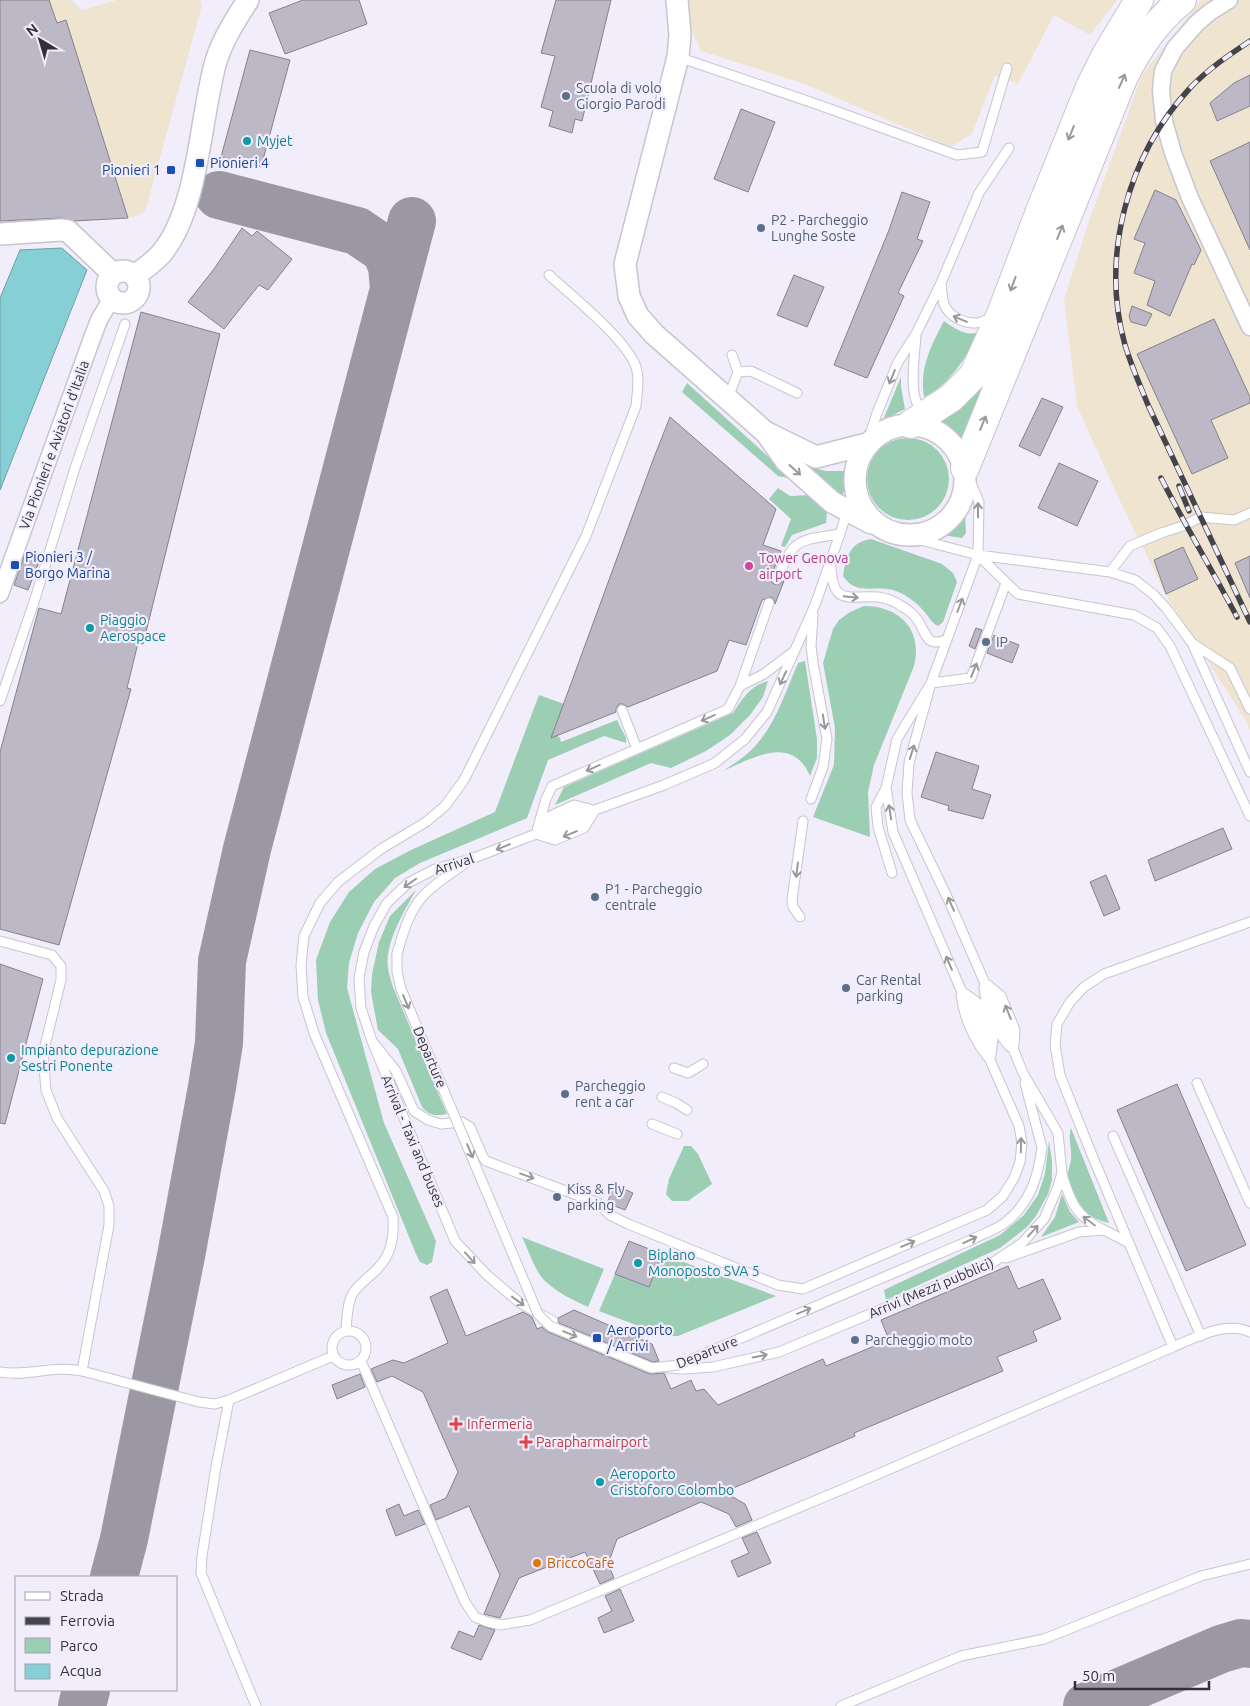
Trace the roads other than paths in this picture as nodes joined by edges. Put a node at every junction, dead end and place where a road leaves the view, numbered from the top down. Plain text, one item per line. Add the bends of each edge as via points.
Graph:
1 (248, 0) edge
2 (677, 0) edge
3 (1139, 0) edge
4 (1147, 0) edge
5 (1182, 0) edge
6 (1229, 0) edge
7 (1106, 55) junction
8 (678, 57) junction
9 (1007, 68) dead end
10 (1009, 148) dead end
11 (0, 234) edge
12 (110, 272) junction
13 (548, 275) dead end
14 (134, 276) junction
15 (941, 283) junction
16 (112, 298) junction
17 (1002, 314) junction
18 (125, 324) dead end
19 (1250, 327) edge
20 (916, 334) junction
21 (732, 355) dead end
22 (738, 372) junction
23 (797, 393) dead end
24 (728, 399) junction
25 (924, 423) junction
26 (765, 432) junction
27 (867, 444) junction
28 (965, 468) junction
29 (855, 485) junction
30 (848, 511) junction
31 (1250, 513) edge
32 (892, 532) junction
33 (840, 534) junction
34 (978, 555) junction
35 (831, 561) junction
36 (1110, 572) junction
37 (778, 579) dead end
38 (1006, 583) junction
39 (0, 594) edge
40 (769, 602) dead end
41 (815, 605) junction
42 (947, 640) junction
43 (1192, 643) junction
44 (795, 650) junction
45 (931, 684) junction
46 (740, 686) junction
47 (0, 701) edge
48 (1250, 709) edge
49 (622, 710) dead end
50 (637, 749) junction
51 (1250, 772) edge
52 (886, 788) junction
53 (811, 799) dead end
54 (595, 810) junction
55 (1250, 816) edge
56 (803, 821) dead end
57 (536, 834) junction
58 (471, 860) junction
59 (892, 872) dead end
60 (800, 918) dead end
61 (1250, 922) edge
62 (0, 941) edge
63 (984, 981) junction
64 (372, 1042) junction
65 (1013, 1050) junction
66 (703, 1064) dead end
67 (674, 1068) dead end
68 (1023, 1073) junction
69 (1197, 1083) dead end
70 (662, 1097) dead end
71 (686, 1110) dead end
72 (652, 1124) dead end
73 (677, 1134) dead end
74 (1112, 1136) dead end
75 (1062, 1173) junction
76 (1250, 1203) edge
77 (1104, 1230) junction
78 (1129, 1243) junction
79 (992, 1263) junction
80 (553, 1321) dead end
81 (1250, 1321) edge
82 (1246, 1330) edge
83 (346, 1331) junction
84 (1200, 1336) junction
85 (1173, 1348) junction
86 (333, 1356) junction
87 (361, 1361) junction
88 (661, 1366) dead end
89 (82, 1371) junction
90 (0, 1372) edge
91 (229, 1400) junction
92 (1250, 1564) edge
93 (256, 1706) edge
94 (841, 1706) edge

1 - 14 street via 231,26 217,60 193,174 178,227 160,255
2 - 8 street
3 - 7 highway
4 - 7 highway
28 -> 5 highway via 1124,76 1140,46
6 - 19 street via 1197,23 1175,48 1162,71 1161,90 1164,121 1173,153 1190,198
7 -> 17 highway via 1090,87
8 - 9 lane via 957,155 982,152
8 - 24 street via 625,264 629,296 638,316 654,334
10 - 15 lane via 979,193
11 - 12 street via 68,231
12 - 14 street via 124,271
12 - 16 street via 107,289
13 - 83 lane via 628,351 636,368 636,406 586,536 464,780 445,806 426,822 338,882 320,902 304,936 301,965 303,998 314,1033 393,1218 394,1234 389,1252 380,1267 352,1294
14 - 16 street via 138,288 131,300 118,302
17 -> 15 lane via 972,323 954,317 944,304
15 - 20 lane
16 - 39 street, Via Pionieri e Aviatori d'Italia via 91,341
17 - 25 highway via 973,376
18 - 47 lane
20 - 25 lane via 913,378 915,399
20 -> 27 lane via 898,362
21 - 22 lane
22 - 23 lane via 751,371
22 - 24 lane
24 - 26 street
25 - 27 street via 899,425 883,431
25 - 28 street via 946,437 956,448
26 - 27 street via 816,457
26 -> 30 street via 786,462 832,502
27 - 29 street via 858,458
28 - 32 street via 966,481 960,506 942,526 918,535
34 -> 28 lane via 979,502
29 - 30 lane
29 - 32 street via 858,499 870,519
30 - 32 street
30 - 33 lane
31 - 36 lane via 1234,520 1201,517 1130,546
32 - 34 lane
33 - 35 lane
33 - 37 lane via 810,539 794,547
34 - 36 lane
34 - 38 lane
42 -> 34 lane
35 - 41 lane
35 -> 42 lane via 833,587 841,596 853,599 879,597 894,602 914,616 930,641
36 - 43 lane via 1135,580 1153,594
45 -> 38 lane via 971,678
38 - 55 lane via 1018,594 1134,615 1157,628 1170,646
40 - 46 lane
41 - 44 lane
41 -> 53 lane via 811,646 827,739 823,767
42 - 45 lane
43 - 48 lane via 1230,668
43 - 51 lane
44 - 46 lane via 764,674
44 -> 54 lane via 767,712 745,739 715,763
45 - 52 lane via 897,739
63 -> 45 lane via 950,901 910,820 908,763
46 -> 50 lane via 728,709
49 - 50 lane
50 -> 57 lane via 552,786
52 - 59 lane via 876,807 878,827
64 -> 52 lane via 396,1072 414,1111 441,1124 466,1124 486,1161 598,1203 610,1215 778,1285 803,1289 987,1210 1003,1196 1014,1178 1022,1143 1019,1126 971,1006 961,990 893,832
54 - 57 lane via 574,805 546,818
54 -> 57 lane via 584,828 555,840
56 -> 60 lane via 792,900
57 -> 58 lane, Arrival
58 -> 64 lane, Arrival via 434,869 408,883 387,903 374,926 359,978 361,1008
58 -> 68 lane, Departure, bridge via 424,894 412,912 397,954 401,989 538,1314 550,1326 652,1368 678,1366 1005,1223 1025,1204 1035,1181 1042,1148
61 - 78 lane via 1104,974 1084,987 1057,1024 1055,1045 1060,1074
62 - 89 lane via 52,955 61,966 61,980 43,1054 46,1090 57,1118 94,1174 109,1206 109,1225
63 - 65 lane via 985,1000 1000,1036
65 -> 63 lane via 1015,1030 1001,996
64 -> 80 lane, Arrival - Taxi and buses via 455,1241 486,1275 520,1303
65 - 68 lane
66 - 67 lane via 688,1073
68 - 75 lane, Arrivi (Mezzi pubblici) via 1058,1133
69 - 76 lane
70 - 71 lane
72 - 73 lane
74 - 84 lane
77 -> 75 lane via 1079,1214 1068,1196
79 -> 75 lane, Arrivi (Mezzi pubblici) via 1022,1243 1044,1219
77 - 78 lane
77 - 79 lane via 1079,1232
78 - 85 lane
88 -> 79 lane, Arrivi (Mezzi pubblici) via 670,1369 712,1367 779,1352
81 - 82 lane
82 - 84 lane via 1230,1328
83 - 86 lane via 332,1343
83 - 87 lane via 355,1332 364,1339 366,1353
84 - 85 lane
85 - 87 lane via 530,1620 501,1625 475,1617 465,1602
86 - 87 lane via 337,1362 348,1366
86 - 91 lane
89 - 90 lane via 63,1368
89 - 91 lane via 199,1402 215,1404
91 - 93 lane via 201,1573
92 - 94 lane via 1201,1576 1044,1639 961,1656

